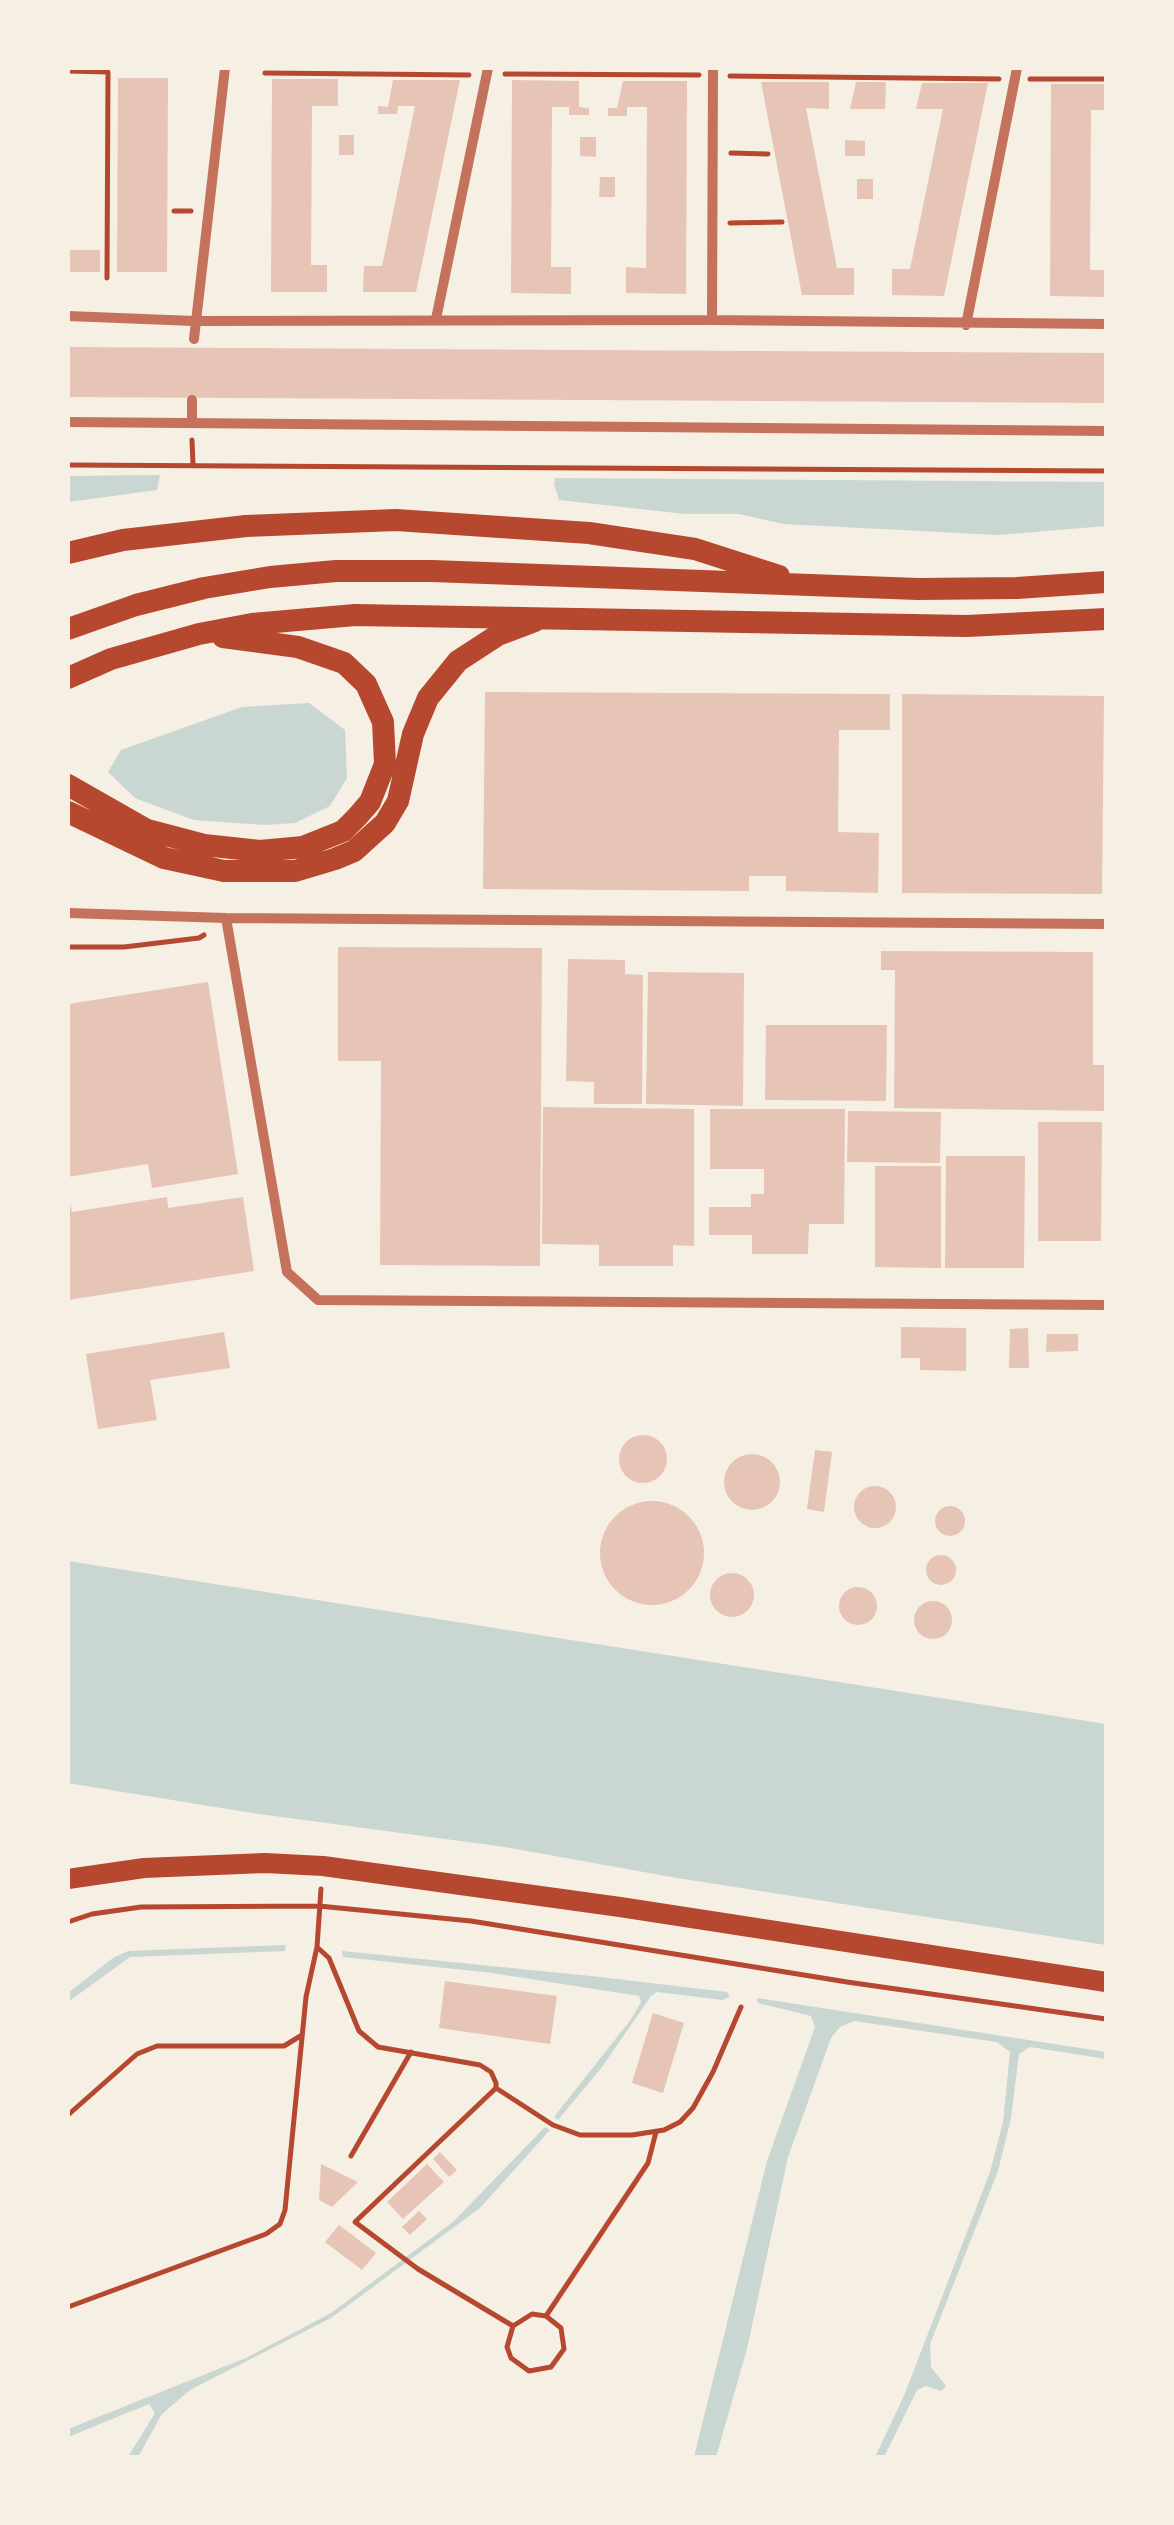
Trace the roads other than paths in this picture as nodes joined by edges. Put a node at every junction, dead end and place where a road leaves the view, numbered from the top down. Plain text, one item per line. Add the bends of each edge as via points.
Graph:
1 (225, 68) edge
2 (487, 71) edge
3 (713, 72) edge
4 (1015, 74) edge
5 (68, 316) edge
6 (436, 320) junction
7 (712, 320) junction
8 (194, 322) junction
9 (966, 324) junction
10 (1106, 324) edge
11 (194, 339) dead end
12 (192, 400) dead end
13 (68, 422) edge
14 (192, 422) junction
15 (1106, 432) edge
16 (68, 553) edge
17 (1106, 582) edge
18 (806, 585) junction
19 (549, 616) junction
20 (1106, 619) edge
21 (68, 628) edge
22 (199, 634) junction
23 (68, 678) edge
24 (68, 785) edge
25 (68, 812) edge
26 (68, 914) edge
27 (226, 918) junction
28 (1106, 924) edge
29 (1106, 1305) edge
30 (68, 1879) edge
31 (1106, 1982) edge

1 - 8 street
2 - 6 street
3 - 7 street
4 - 9 street
5 - 8 street
6 - 7 street
6 - 8 street
7 - 9 street
8 - 11 street
9 - 10 street
12 - 14 street
13 - 14 street
14 - 15 street
16 - 18 highway via 246,526 396,520 695,549
17 - 18 highway
18 - 21 highway via 336,571 204,588
19 - 20 highway via 967,626
19 - 22 highway via 355,614
19 - 25 highway via 498,635 458,661 428,698 385,823 335,859 295,871 224,871 164,858
22 - 23 highway
22 - 24 highway via 298,647 344,663 366,684 386,743 379,784 357,818 304,847 204,845 147,830
26 - 27 street
27 - 28 street
27 - 29 street via 286,1272 318,1300
30 - 31 main road via 144,1868 323,1866

